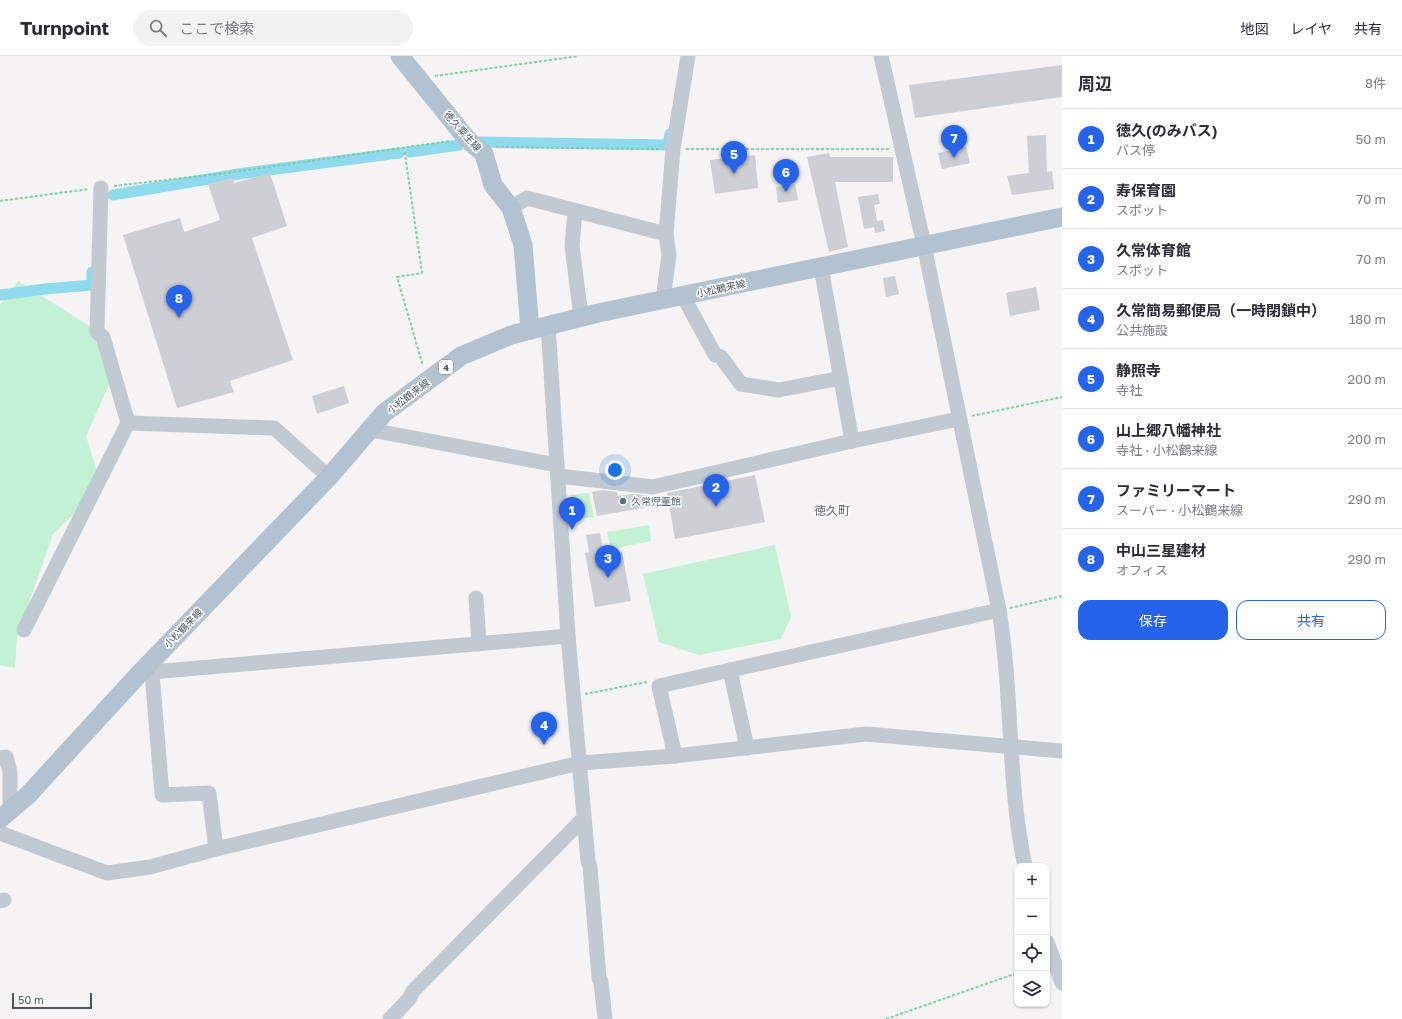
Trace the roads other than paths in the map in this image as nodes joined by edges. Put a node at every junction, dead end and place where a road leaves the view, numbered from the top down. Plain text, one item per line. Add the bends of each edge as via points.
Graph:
1 (400, 56) edge
2 (688, 56) edge
3 (881, 56) edge
4 (101, 188) road end
5 (511, 208) junction
6 (576, 211) junction
7 (1062, 217) edge
8 (666, 234) junction
9 (924, 245) junction
10 (820, 267) junction
11 (683, 296) junction
12 (663, 300) junction
13 (581, 317) junction
14 (548, 325) junction
15 (530, 330) junction
16 (841, 378) junction
17 (959, 419) junction
18 (128, 423) junction
19 (370, 430) junction
20 (852, 441) junction
21 (558, 471) junction
22 (329, 477) junction
23 (476, 598) dead end
24 (999, 610) junction
25 (24, 630) dead end
26 (568, 636) junction
27 (479, 644) junction
28 (730, 670) junction
29 (146, 673) junction
30 (1011, 746) junction
31 (747, 748) junction
32 (1062, 751) edge
33 (675, 756) junction
34 (0, 758) edge
35 (580, 763) junction
36 (5, 815) edge
37 (584, 818) junction
38 (0, 833) edge
39 (216, 849) junction
40 (1024, 863) edge
41 (1050, 947) edge
42 (1058, 959) edge
43 (1062, 983) edge
44 (390, 1019) edge
45 (605, 1019) edge

1 - 5 main road, 徳久粟生線 via 484,154 492,185
2 - 8 street via 673,149
3 - 9 street
4 - 18 street via 97,332 103,337
5 - 6 street via 527,198
5 - 15 main road, 徳久粟生線 via 524,245
6 - 8 street
6 - 13 street via 572,246
7 - 9 main road, 小松鶴来線 / 4
8 - 12 street via 669,255
9 - 10 main road, 小松鶴来線 / 4
9 - 17 street
10 - 11 main road, 小松鶴来線 / 4
10 - 16 street
11 - 12 main road, 小松鶴来線 / 4
11 - 16 street via 715,355 721,357 741,384 779,390
12 - 13 main road, 小松鶴来線 / 4
13 - 14 main road, 小松鶴来線 / 4
14 - 15 main road, 小松鶴来線 / 4
14 - 21 street
15 - 19 main road, 小松鶴来線 / 4 via 511,334 461,356 384,413
16 - 20 street
17 - 20 street
17 - 24 street
18 - 22 street via 274,428
18 - 25 street
19 - 21 street
19 - 22 main road, 小松鶴来線 / 4
20 - 21 street via 653,487
21 - 26 street
22 - 29 main road, 小松鶴来線 / 4
23 - 27 street
24 - 28 street
24 - 30 street via 1007,671
26 - 27 street
26 - 35 street
27 - 29 street
28 - 31 street
28 - 33 street via 659,686
29 - 36 main road, 小松鶴来線 / 4 via 28,795
29 - 39 street via 162,794 209,794
30 - 31 street via 866,734
30 - 32 street
30 - 40 street via 1015,806
31 - 33 street
33 - 35 street
34 - 36 street via 6,757 10,772
35 - 37 street
35 - 39 street
37 - 44 street via 413,991
37 - 45 street
38 - 39 street via 107,873 150,867
41 - 42 street
42 - 43 street

